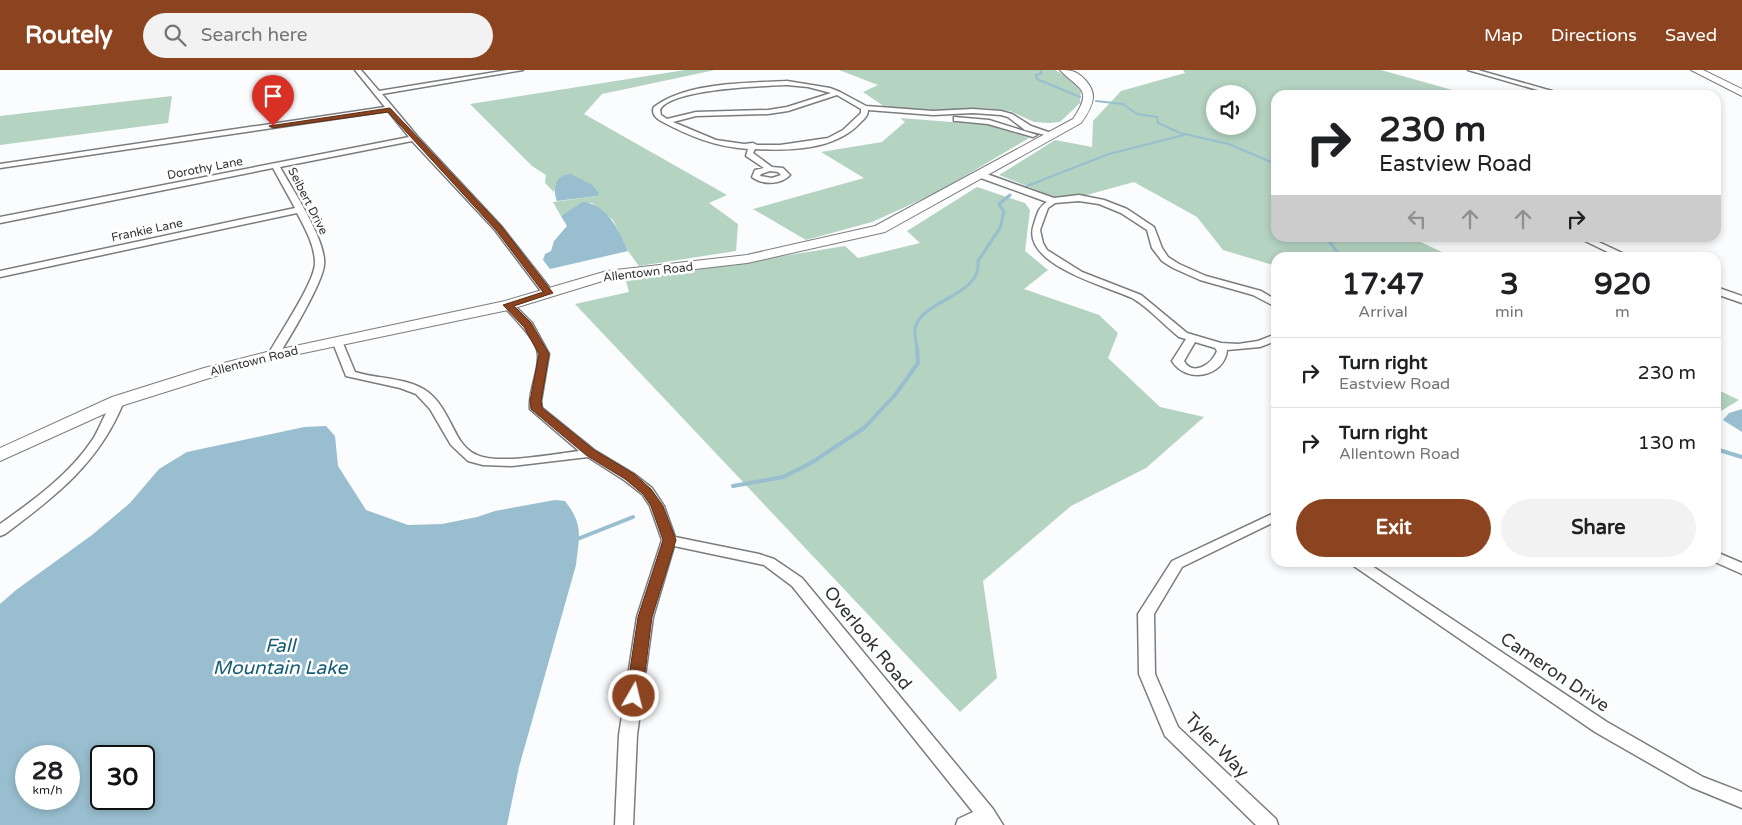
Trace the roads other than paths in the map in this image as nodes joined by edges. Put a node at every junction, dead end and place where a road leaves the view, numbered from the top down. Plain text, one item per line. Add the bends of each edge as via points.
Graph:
1 (358, 70) edge
2 (520, 70) edge
3 (1065, 70) edge
4 (1471, 70) edge
5 (1696, 70) edge
6 (1545, 90) edge
7 (377, 93) junction
8 (838, 93) junction
9 (1742, 94) edge
10 (390, 110) junction
11 (864, 110) junction
12 (666, 121) junction
13 (1050, 137) junction
14 (414, 138) junction
15 (753, 145) junction
16 (0, 166) edge
17 (276, 166) junction
18 (770, 169) dead end
19 (977, 177) junction
20 (1053, 200) junction
21 (1044, 207) junction
22 (299, 210) junction
23 (0, 220) edge
24 (1593, 242) edge
25 (1616, 252) edge
26 (0, 274) edge
27 (1721, 292) edge
28 (548, 293) junction
29 (1271, 300) edge
30 (1742, 300) edge
31 (508, 305) junction
32 (1191, 339) junction
33 (1271, 339) edge
34 (338, 343) junction
35 (1220, 346) junction
36 (273, 356) junction
37 (118, 401) junction
38 (590, 453) junction
39 (0, 455) edge
40 (1271, 518) edge
41 (0, 531) edge
42 (669, 540) junction
43 (1721, 559) edge
44 (1362, 567) edge
45 (1742, 569) edge
46 (1742, 800) edge
47 (990, 820) edge
48 (624, 825) edge
49 (965, 825) edge
50 (1268, 825) edge

1 - 7 street
2 - 7 street
3 - 13 street, Allentown Road via 1087,88 1088,100 1077,121
4 - 6 street
5 - 9 street
7 - 10 street
8 - 11 street
8 - 12 street via 788,109 696,114
8 - 12 street via 817,86 787,83 754,84 681,95 656,108 659,117
10 - 14 street
10 - 16 street, Dorothy Lane
11 - 13 street via 980,120
11 - 13 street via 1002,113
11 - 15 street via 845,133 824,142 786,147
12 - 15 street via 715,142
13 - 19 street, Allentown Road
14 - 17 street, Dorothy Lane
14 - 28 street via 498,228
15 - 18 street via 749,154
17 - 22 street, Seibert Drive
17 - 23 street, Dorothy Lane
19 - 20 street
19 - 21 street
19 - 28 street, Allentown Road via 880,229 747,259 607,275
20 - 21 street
20 - 29 street via 1090,199 1124,211 1151,229 1157,248 1176,266
21 - 32 street via 1036,230 1038,243 1044,252 1079,274 1137,297
22 - 26 street, Frankie Lane
22 - 36 street, Seibert Drive via 315,242 320,264 314,282
24 - 25 street
27 - 30 street
28 - 31 street, Allentown Road
31 - 34 street, Allentown Road
31 - 38 street via 528,326 544,354 536,409
32 - 35 street
32 - 35 street via 1178,361 1185,369 1209,369 1218,362 1222,351
33 - 35 street via 1238,347
34 - 36 street, Allentown Road
34 - 38 street via 350,374 421,393 457,444 471,458 499,462
36 - 37 street, Allentown Road
37 - 39 street, Allentown Road
37 - 41 street via 111,422 76,469 38,504
38 - 42 street via 647,491 657,506
40 - 50 street, Tyler Way via 1177,564 1146,614 1147,674 1171,731
42 - 47 street, Overlook Road via 754,557 769,562 797,582
42 - 48 street via 645,617 628,735
43 - 45 street
44 - 46 street, Cameron Drive via 1601,727 1697,782
47 - 49 street

